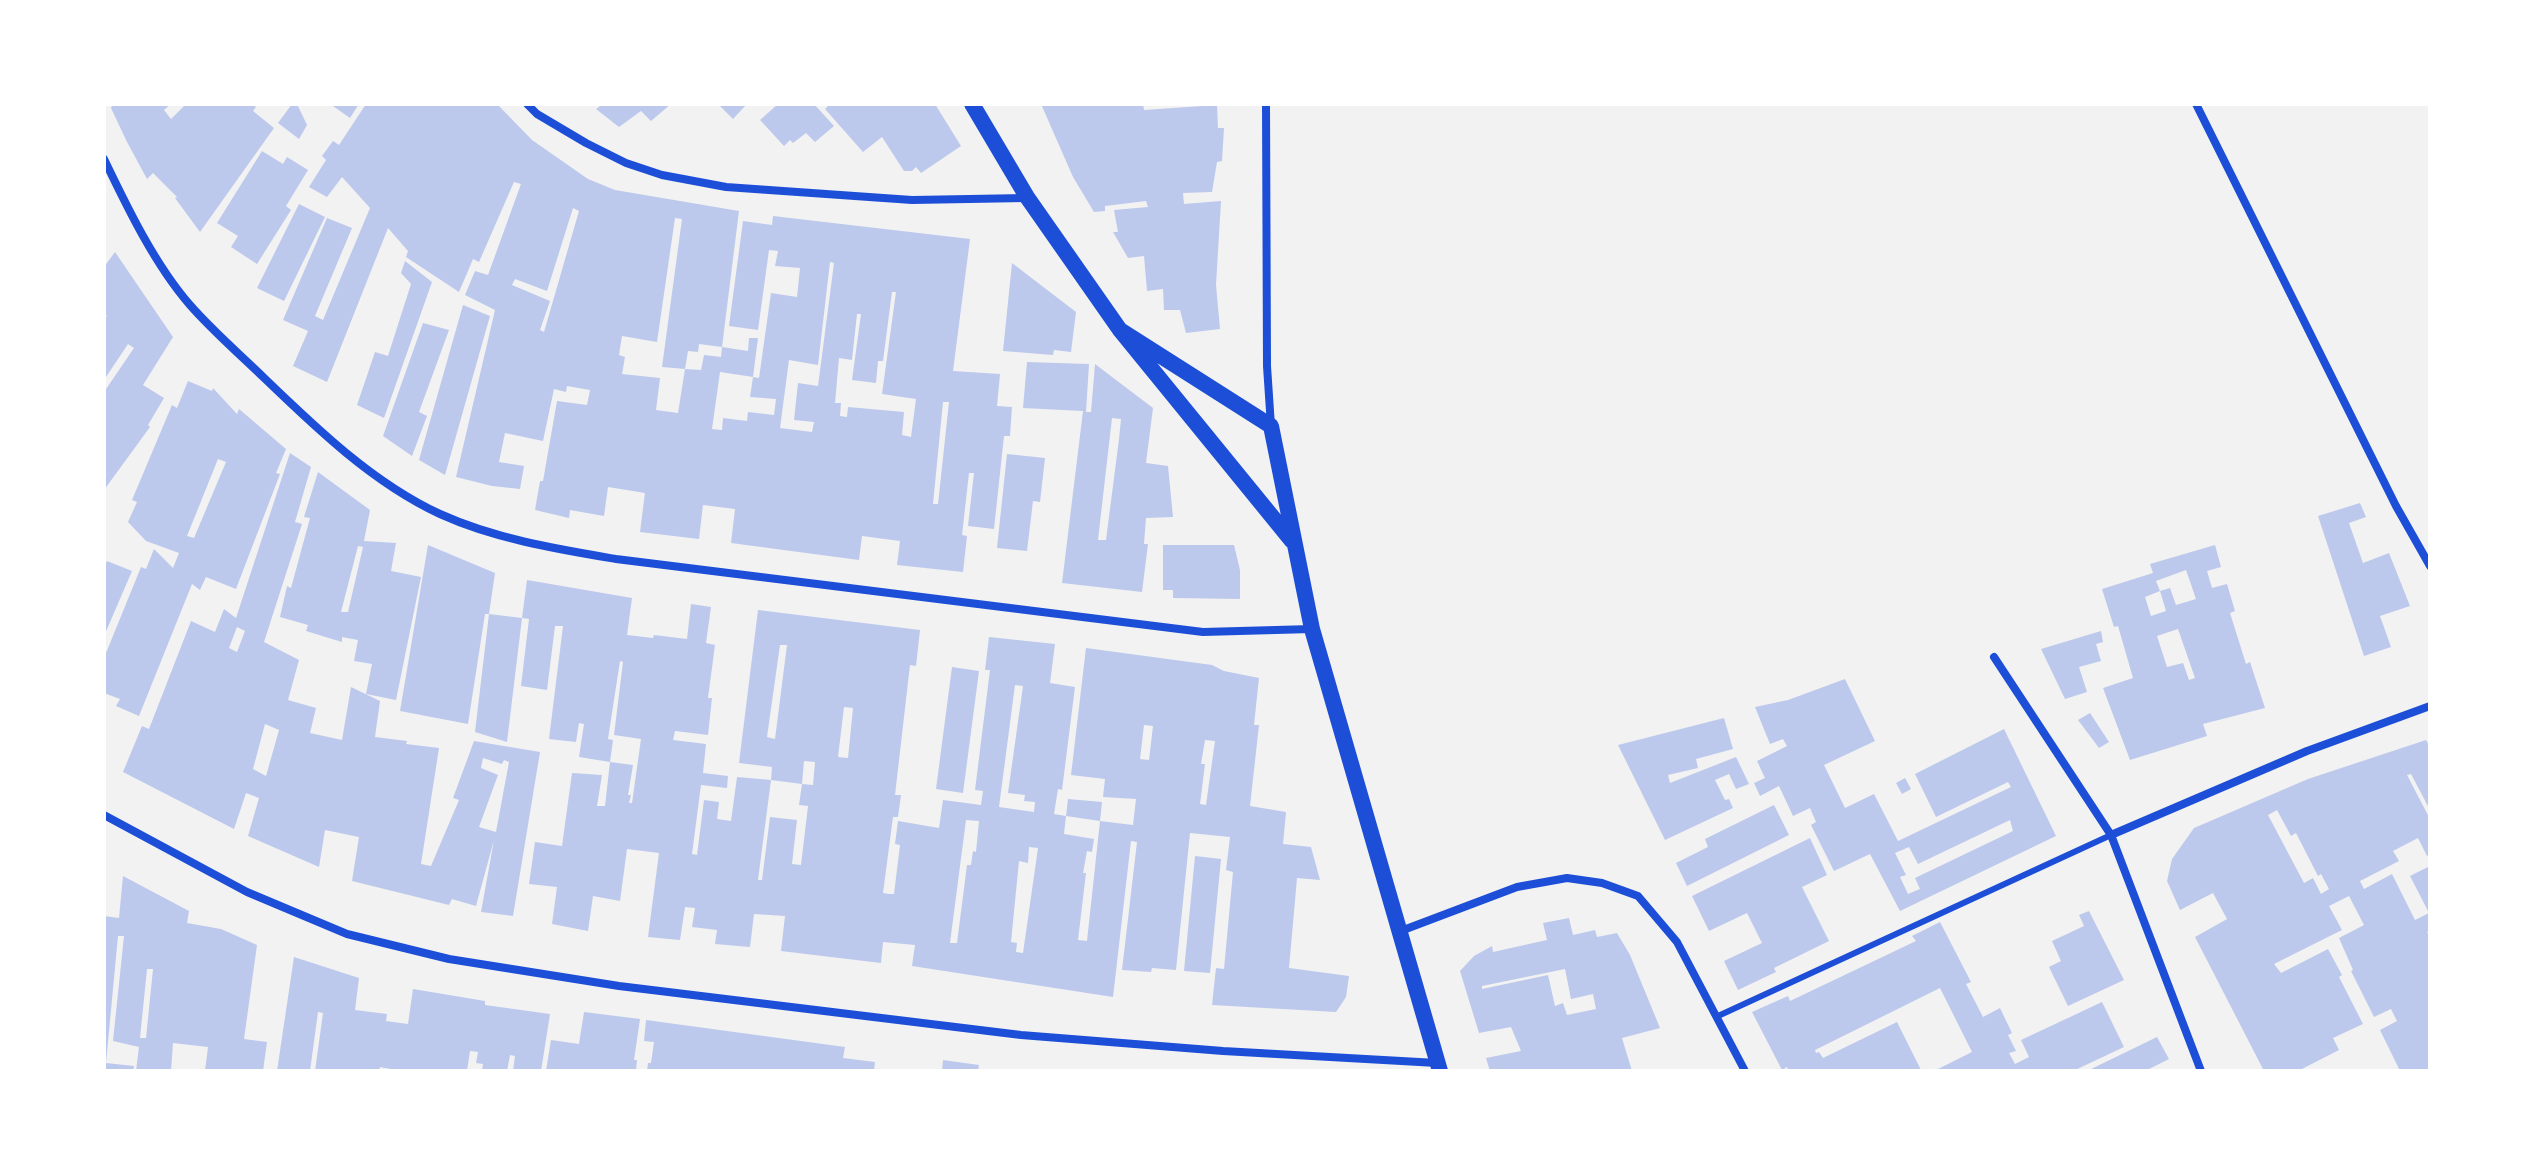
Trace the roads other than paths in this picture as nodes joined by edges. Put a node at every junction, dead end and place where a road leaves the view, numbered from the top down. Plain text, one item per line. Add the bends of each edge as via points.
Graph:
1 (527, 104) edge
2 (972, 104) edge
3 (1266, 104) edge
4 (2196, 104) edge
5 (104, 159) edge
6 (1027, 197) junction
7 (1120, 330) junction
8 (1271, 426) junction
9 (1295, 546) junction
10 (2430, 566) edge
11 (1312, 629) junction
12 (1994, 657) dead end
13 (2430, 706) edge
14 (104, 815) edge
15 (2111, 835) junction
16 (1398, 932) junction
17 (1718, 1016) junction
18 (1438, 1067) edge
19 (1745, 1071) edge
20 (2201, 1071) edge

1 - 6 street via 626,163 726,187 912,200
2 - 6 main road
3 - 8 street
4 - 10 street
5 - 11 street via 188,304 370,472 441,514 554,548 616,559 1203,632
6 - 7 main road
7 - 8 main road
7 - 9 main road
8 - 9 main road
9 - 11 main road
11 - 16 main road
12 - 15 street
13 - 15 street via 2307,751
14 - 18 street via 247,892 318,922 449,959 619,986 1021,1035
15 - 17 lane
15 - 20 street
16 - 17 street via 1517,887 1567,878 1602,883 1638,896 1677,942
16 - 18 main road
17 - 19 street

